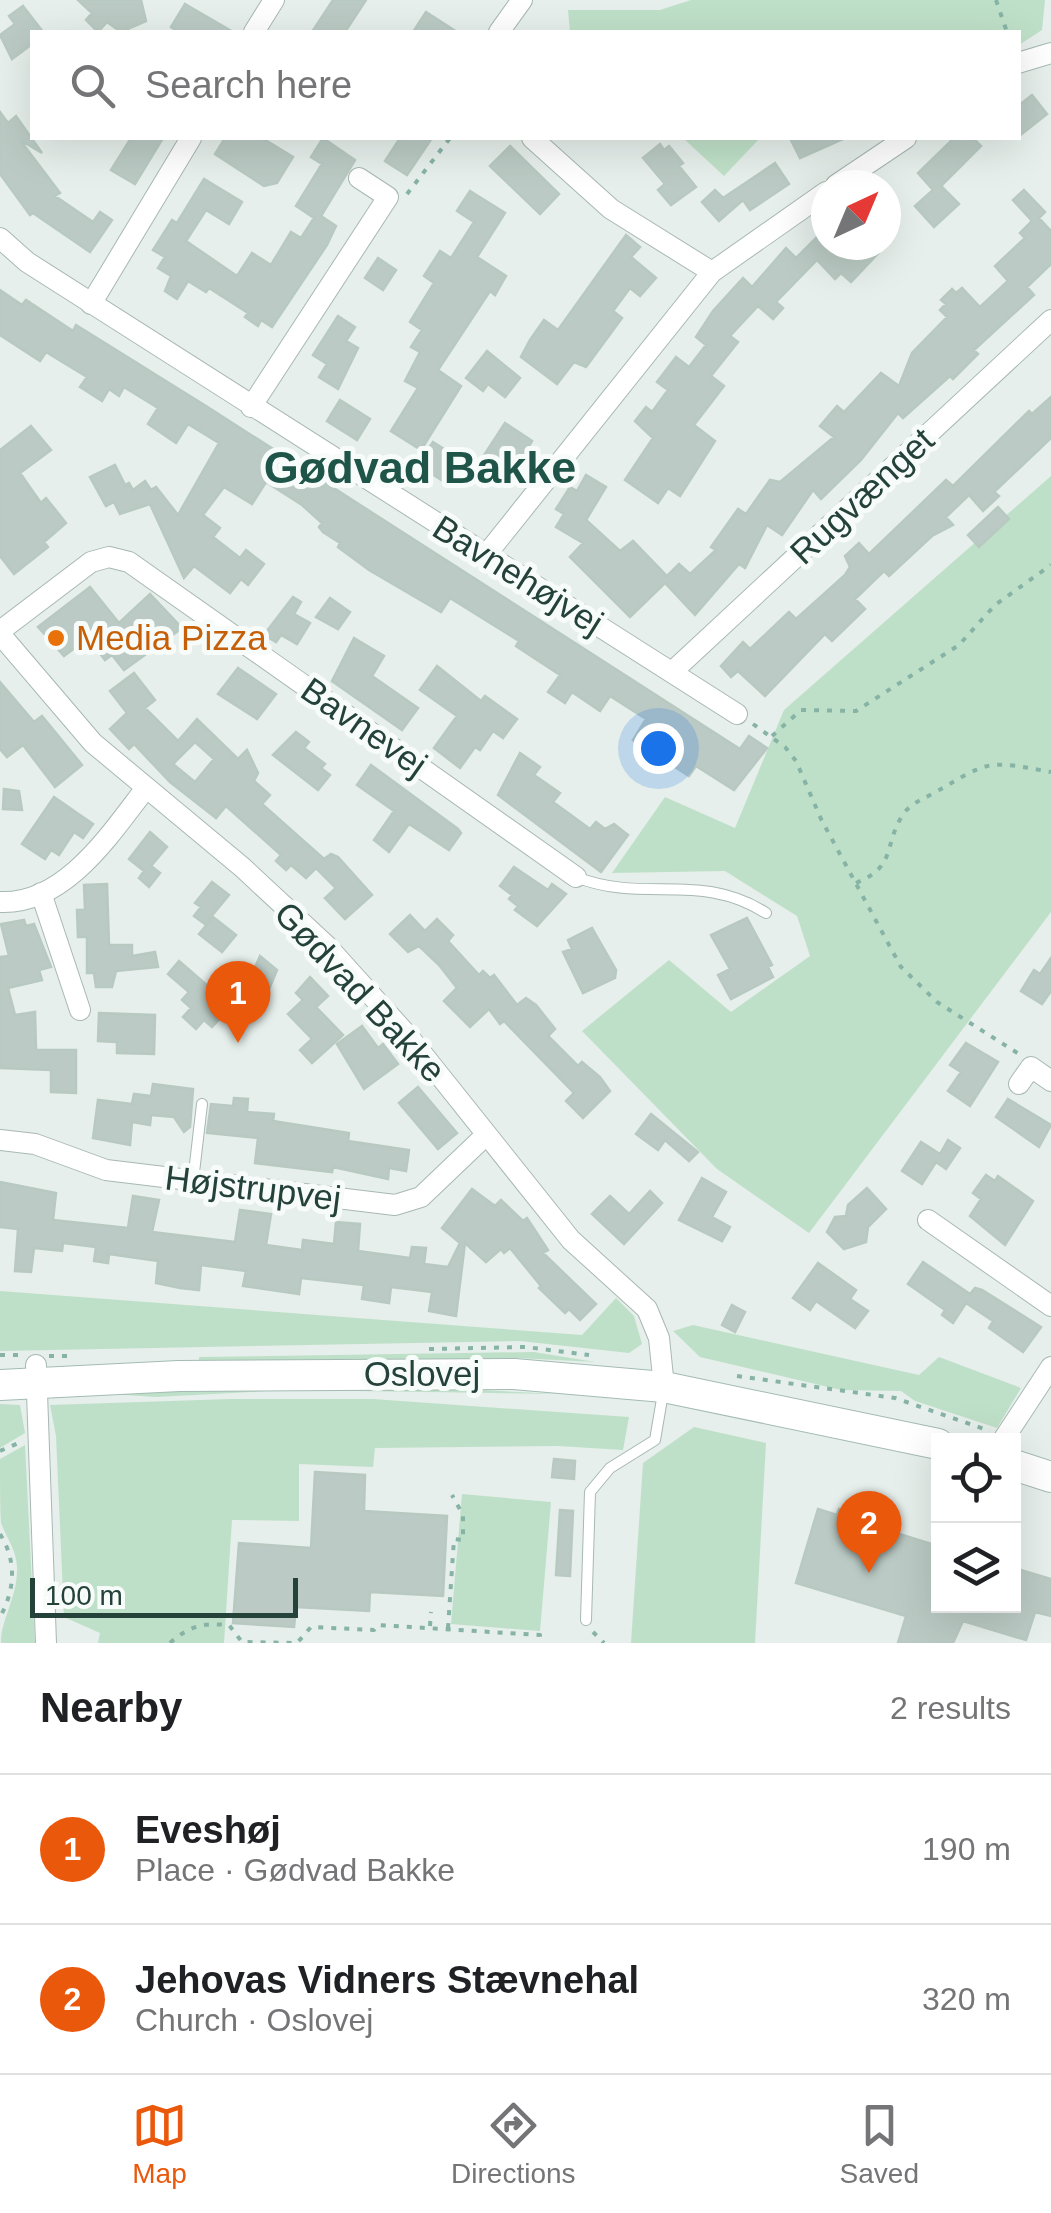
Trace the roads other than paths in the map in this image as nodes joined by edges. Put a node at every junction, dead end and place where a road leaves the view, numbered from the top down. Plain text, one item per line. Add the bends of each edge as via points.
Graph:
1 (274, 0) edge
2 (522, 0) edge
3 (255, 30) edge
4 (501, 30) edge
5 (1051, 53) edge
6 (1021, 62) edge
7 (190, 140) edge
8 (534, 140) edge
9 (903, 140) edge
10 (858, 170) edge
11 (359, 178) dead end
12 (811, 203) edge
13 (0, 238) edge
14 (712, 272) junction
15 (90, 304) junction
16 (1051, 320) edge
17 (250, 407) junction
18 (486, 555) junction
19 (0, 632) edge
20 (673, 671) junction
21 (737, 714) road end
22 (146, 788) junction
23 (576, 876) joint
24 (41, 893) junction
25 (0, 902) edge
26 (766, 913) dead end
27 (80, 1010) dead end
28 (1025, 1076) road end
29 (1051, 1081) edge
30 (202, 1104) dead end
31 (486, 1135) junction
32 (0, 1140) edge
33 (194, 1181) junction
34 (928, 1220) dead end
35 (1051, 1306) edge
36 (0, 1365) edge
37 (1051, 1367) edge
38 (36, 1374) junction
39 (0, 1385) edge
40 (664, 1386) junction
41 (1007, 1433) edge
42 (931, 1443) edge
43 (1021, 1467) edge
44 (1051, 1477) edge
45 (586, 1620) dead end
46 (46, 1643) edge

1 - 3 street
2 - 4 street
5 - 6 street
7 - 15 street
8 - 14 street via 611,209
9 - 10 street
11 - 17 street via 388,197
12 - 14 street
13 - 15 street, Bavnehøjvej
14 - 18 street
15 - 17 street, Bavnehøjvej
16 - 20 street, Rugvænget
17 - 18 street, Bavnehøjvej
18 - 20 street, Bavnehøjvej
19 - 22 street, Gødvad Bakke via 93,743
19 - 23 street, Bavnevej via 91,562 128,562
20 - 21 street, Bavnehøjvej
22 - 24 street via 88,860
22 - 31 street, Gødvad Bakke via 327,946
23 - 26 lane via 604,888 723,891
24 - 25 street
24 - 27 street
28 - 29 street
30 - 33 lane
31 - 33 street, Højstrupvej via 421,1196 395,1205
31 - 40 street, Gødvad Bakke via 571,1240 646,1309 659,1338
32 - 33 street, Højstrupvej via 35,1144 106,1170
34 - 35 street
36 - 38 street, Oslovej
37 - 41 street
38 - 39 street, Oslovej
38 - 40 street, Oslovej via 466,1372
38 - 46 street
40 - 42 street, Oslovej
40 - 45 lane via 655,1440 610,1468 590,1492
43 - 44 street

